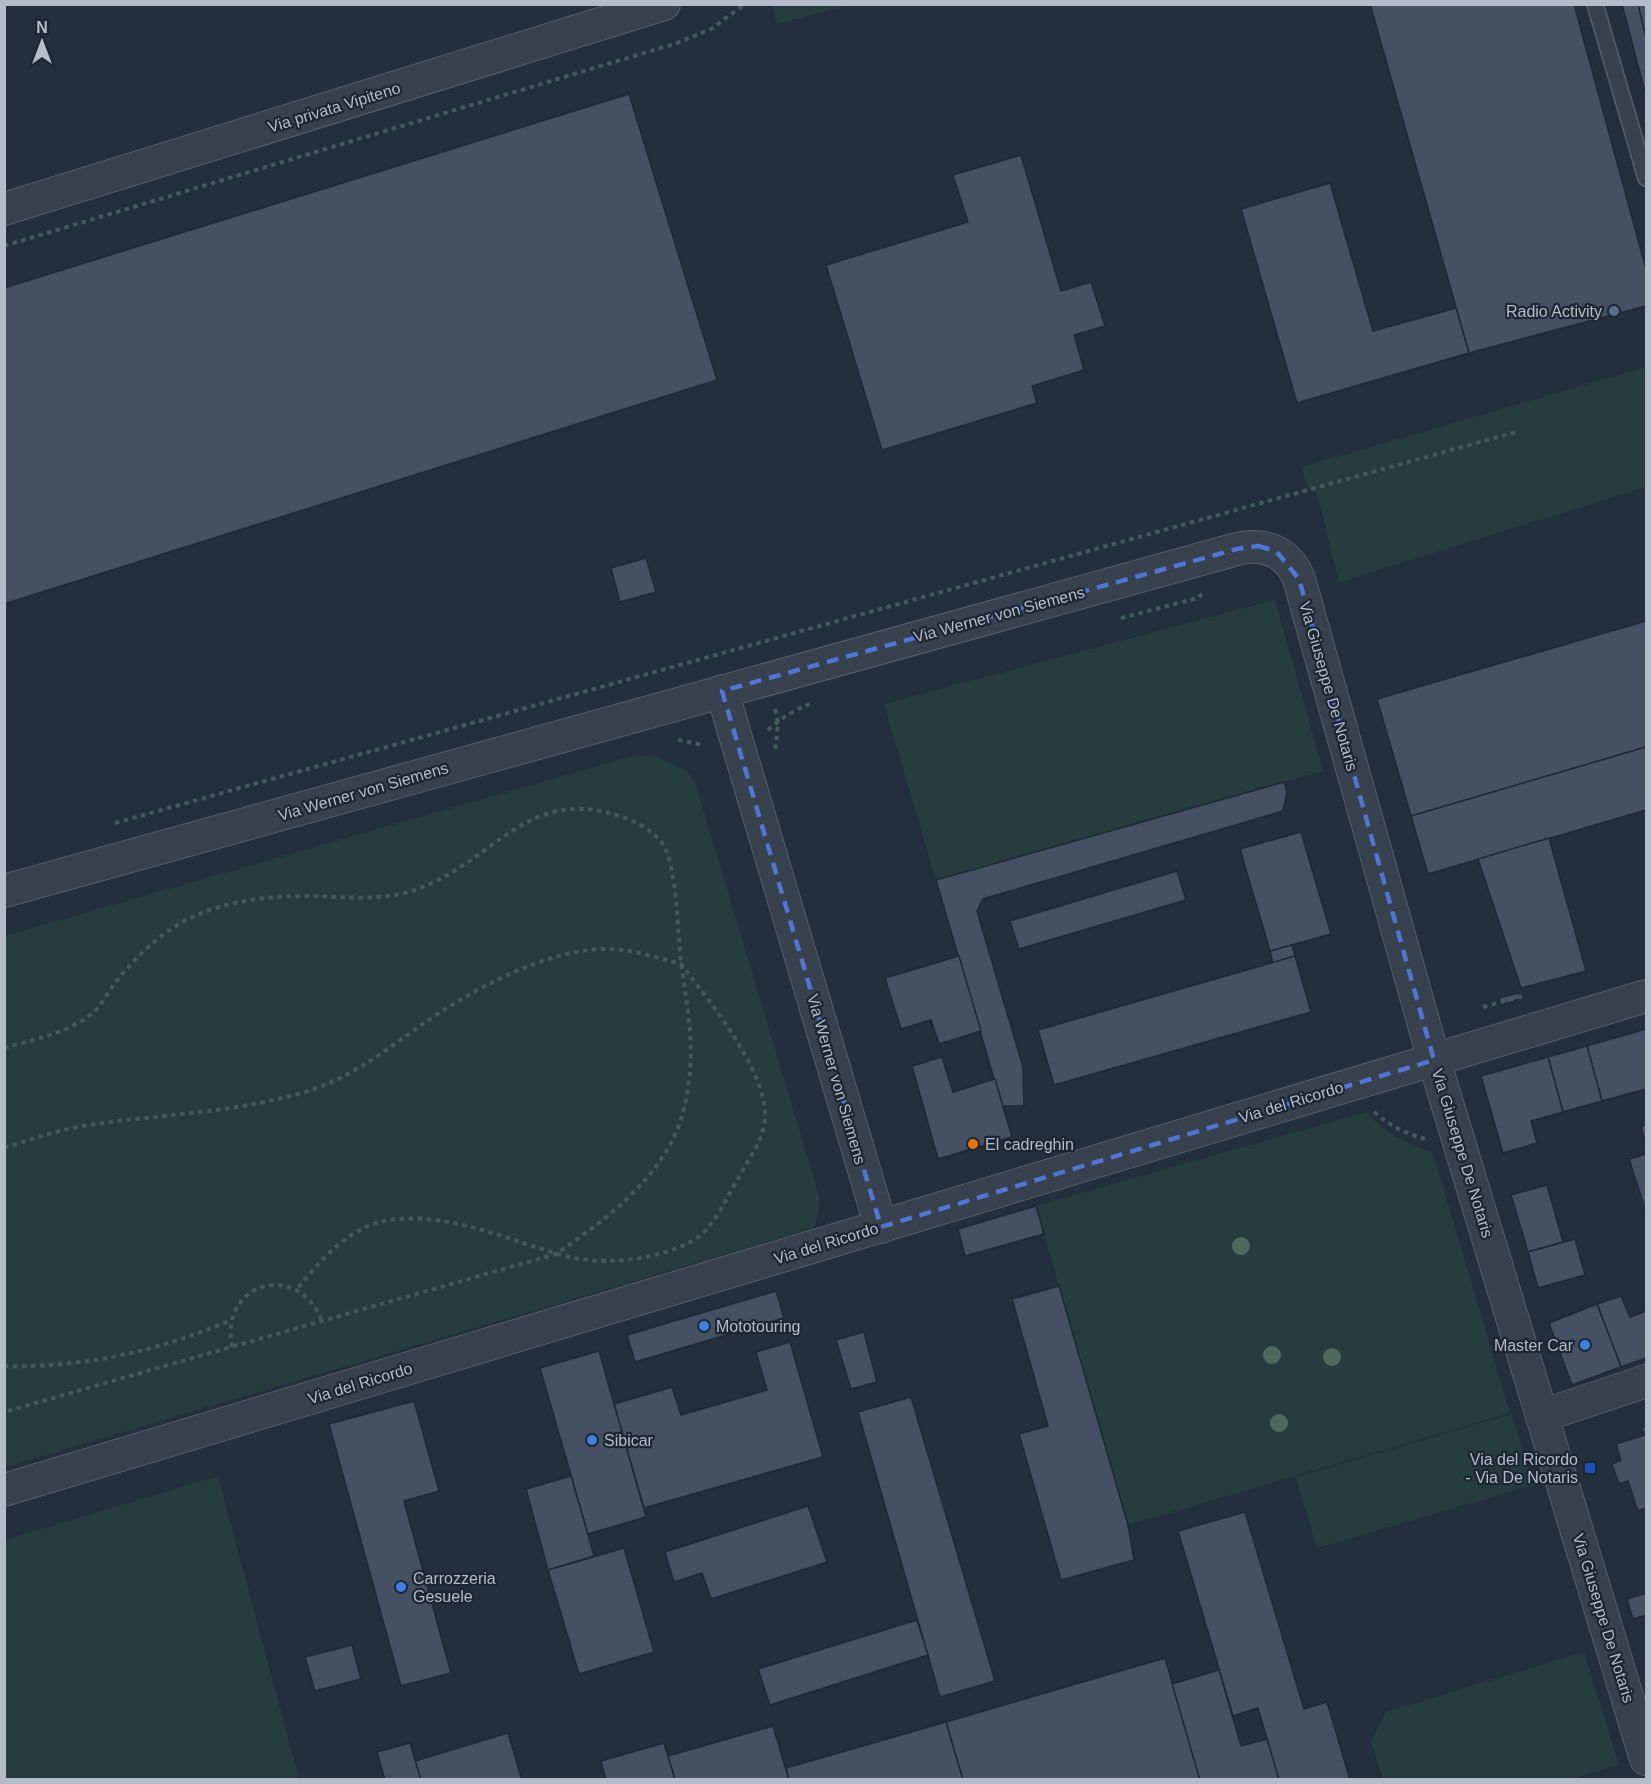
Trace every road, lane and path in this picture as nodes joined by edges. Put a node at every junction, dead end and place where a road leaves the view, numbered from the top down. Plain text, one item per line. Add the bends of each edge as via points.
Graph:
1 (664, 4) edge
2 (745, 4) edge
3 (1595, 4) edge
4 (1647, 178) edge
5 (4, 210) edge
6 (4, 246) edge
7 (1516, 432) dead end
8 (1276, 551) joint
9 (1204, 592) dead end
10 (1118, 619) dead end
11 (722, 691) junction
12 (813, 703) dead end
13 (778, 722) junction
14 (761, 732) dead end
15 (775, 756) dead end
16 (107, 826) dead end
17 (4, 891) edge
18 (681, 964) junction
19 (1524, 996) dead end
20 (1647, 996) edge
21 (1483, 1007) dead end
22 (4, 1048) edge
23 (1434, 1060) junction
24 (1369, 1105) dead end
25 (4, 1148) edge
26 (1461, 1148) junction
27 (881, 1227) junction
28 (556, 1254) junction
29 (297, 1289) junction
30 (231, 1320) junction
31 (322, 1321) junction
32 (232, 1347) junction
33 (4, 1366) edge
34 (1647, 1381) edge
35 (4, 1412) edge
36 (1542, 1416) junction
37 (4, 1490) edge
38 (1647, 1759) edge

1 - 5 street, Via privata Vipiteno
2 - 6 path via 711,28 677,43
3 - 4 lane
7 - 16 path
8 - 11 street, Via Werner von Siemens via 1258,546 1237,549
8 - 23 street, Via Giuseppe De Notaris via 1292,564 1299,579
9 - 10 path via 1198,598
11 - 17 street, Via Werner von Siemens
11 - 27 street, Via Werner von Siemens
12 - 13 path
13 - 14 path
13 - 15 path
18 - 22 path via 673,880 662,844 625,818 589,809 564,809 519,826 453,872 411,891 362,898 273,897 239,901 206,911 175,926 151,944 94,1012 68,1029
18 - 25 path via 611,949 550,958 446,1008 359,1070 300,1094 53,1132
18 - 28 path via 690,1025 690,1066 686,1100 674,1138 652,1172 628,1197
18 - 28 path via 733,1034 760,1089 765,1118 757,1146 711,1223 691,1242 667,1252 630,1259 586,1260
19 - 21 path
20 - 23 street, Via del Ricordo
23 - 26 street, Via Giuseppe De Notaris
23 - 27 street, Via del Ricordo
24 - 26 path via 1388,1124 1406,1133
26 - 36 street, Via Giuseppe De Notaris
27 - 37 street, Via del Ricordo
28 - 29 path via 453,1223 395,1220 374,1224 348,1238
28 - 31 path
29 - 30 path via 270,1285 256,1289 236,1307
29 - 31 path via 317,1308
30 - 32 path
30 - 33 path via 181,1340 109,1357
31 - 32 path
32 - 35 path
34 - 36 street
36 - 38 street, Via Giuseppe De Notaris

